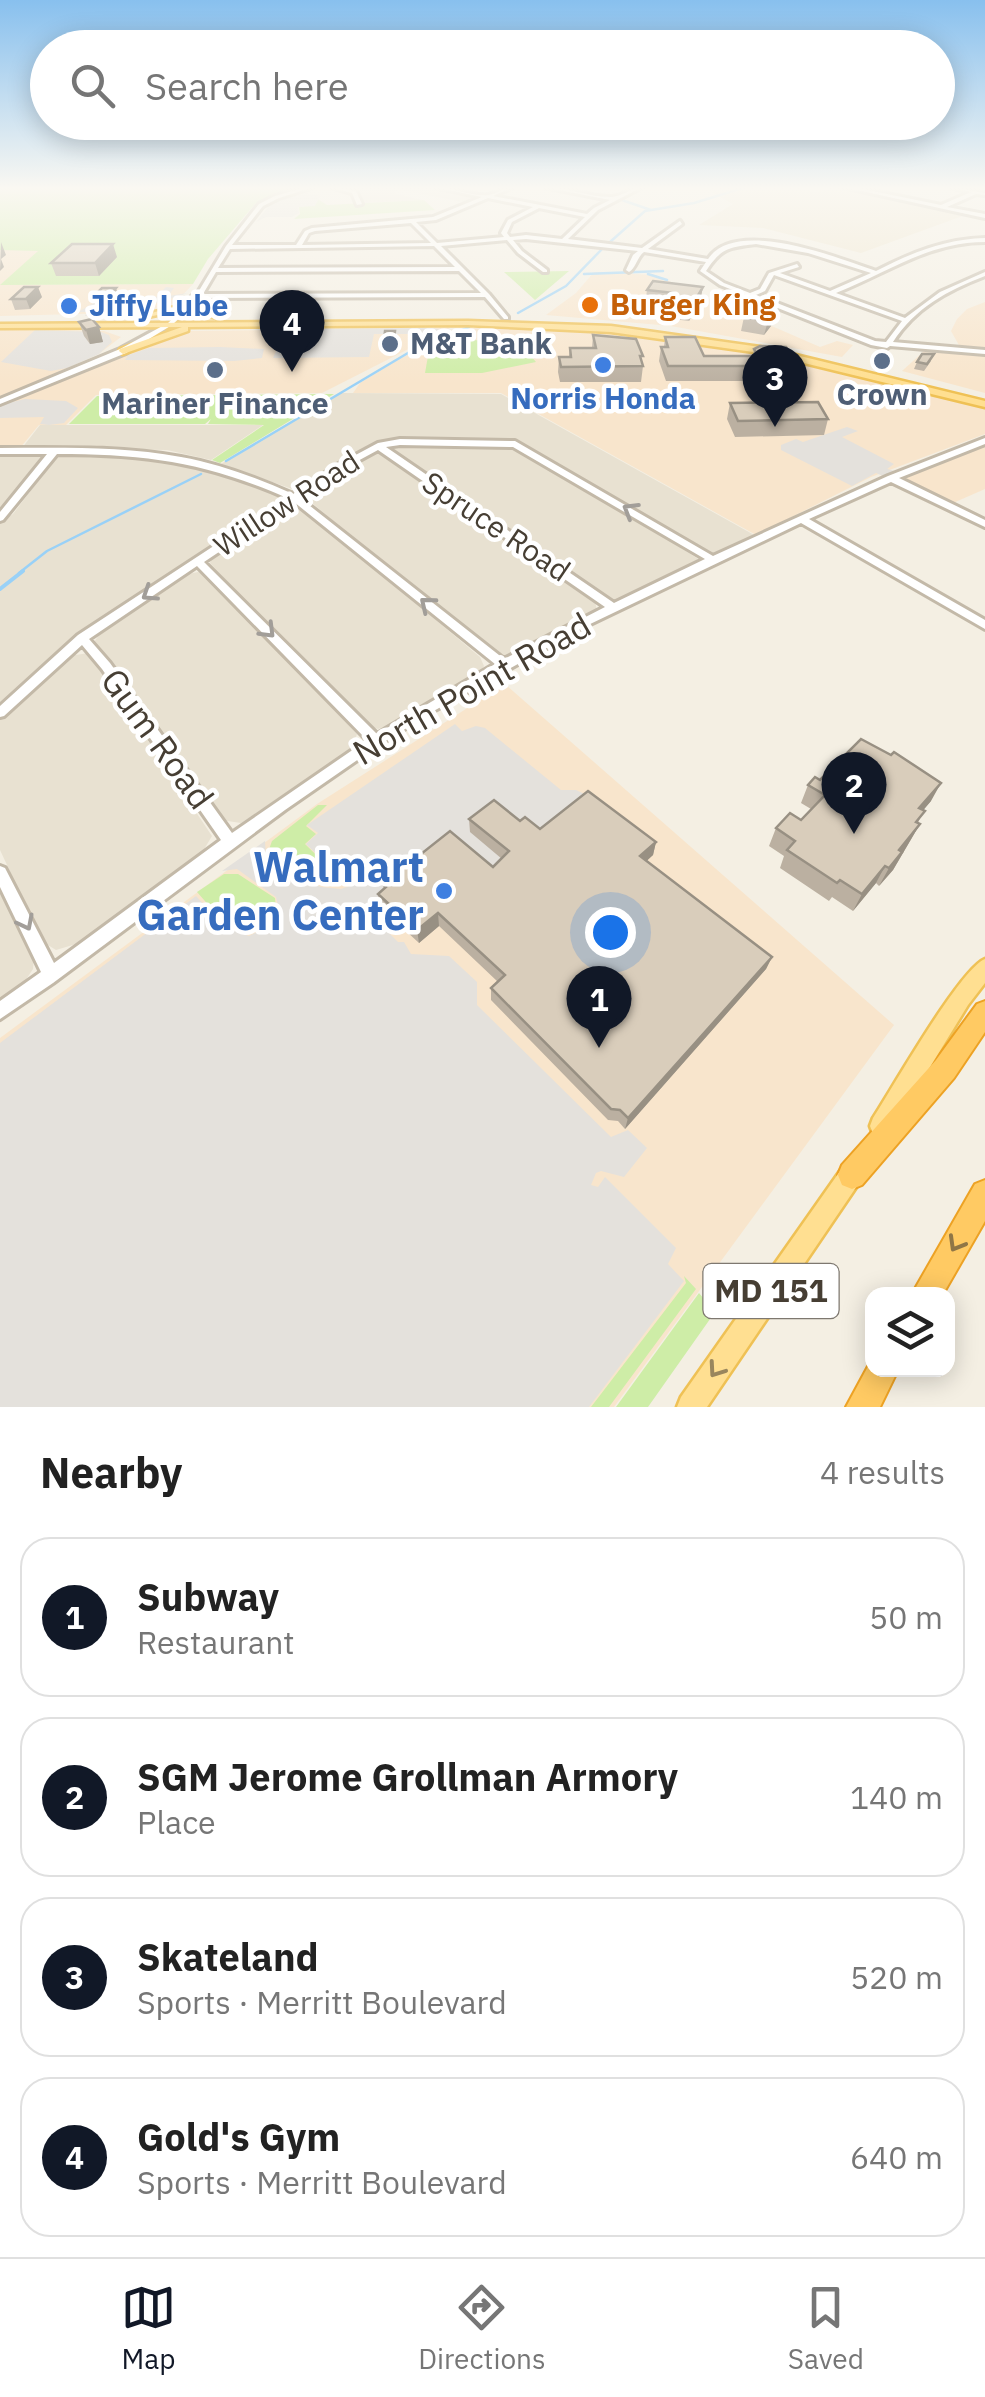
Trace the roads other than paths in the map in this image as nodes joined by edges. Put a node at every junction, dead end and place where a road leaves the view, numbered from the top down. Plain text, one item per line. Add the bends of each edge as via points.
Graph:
1 (225, 253) edge
2 (443, 253) edge
3 (523, 253) edge
4 (640, 253) edge
5 (658, 253) edge
6 (719, 253) edge
7 (799, 253) edge
8 (929, 253) edge
9 (708, 261) junction
10 (797, 266) dead end
11 (462, 269) junction
12 (213, 270) junction
13 (628, 270) dead end
14 (545, 271) dead end
15 (774, 272) junction
16 (877, 273) junction
17 (985, 274) edge
18 (831, 293) junction
19 (487, 294) junction
20 (750, 294) junction
21 (195, 300) junction
22 (183, 307) junction
23 (268, 319) junction
24 (83, 320) junction
25 (505, 320) junction
26 (905, 320) junction
27 (169, 322) junction
28 (0, 323) edge
29 (228, 324) junction
30 (42, 326) junction
31 (132, 340) junction
32 (886, 346) junction
33 (123, 351) junction
34 (985, 352) edge
35 (90, 363) junction
36 (0, 402) edge
37 (985, 403) edge
38 (985, 441) edge
39 (378, 446) junction
40 (0, 451) edge
41 (54, 451) junction
42 (891, 478) junction
43 (295, 498) junction
44 (0, 518) edge
45 (802, 519) junction
46 (985, 524) edge
47 (713, 560) junction
48 (199, 562) junction
49 (614, 608) junction
50 (985, 626) edge
51 (82, 638) junction
52 (504, 665) junction
53 (0, 712) edge
54 (376, 740) junction
55 (230, 841) junction
56 (0, 872) edge
57 (985, 968) edge
58 (51, 974) junction
59 (0, 1011) edge
60 (985, 1012) edge
61 (852, 1174) junction
62 (985, 1194) edge
63 (931, 1287) edge
64 (880, 1377) edge
65 (690, 1407) edge
66 (862, 1407) edge

1 - 12 street
2 - 11 street
3 - 14 street
4 - 13 street
5 - 9 street
6 - 9 street
7 - 16 street
8 - 16 street
9 - 20 street via 707,276
10 - 15 street
11 - 12 street
11 - 19 street
12 - 21 street
15 - 18 street
15 - 20 street via 763,290
16 - 18 street
17 - 26 street via 927,300
18 - 26 street
19 - 21 street
19 - 25 street
20 - 32 street
21 - 22 street
21 - 23 main road via 199,314
21 - 27 street
22 - 24 main road
22 - 27 street
23 - 25 main road
23 - 27 main road
24 - 27 main road
24 - 28 main road
25 - 29 main road
25 - 37 main road via 718,342
25 - 37 main road via 737,339
26 - 32 street
27 - 29 main road
27 - 30 main road
27 - 31 street
27 - 33 street
28 - 30 main road
29 - 33 main road via 174,332
30 - 31 main road via 119,328 132,333
31 - 35 street
32 - 34 street
33 - 35 street
35 - 36 street
38 - 42 street, North Point Road
39 - 43 street, Willow Road
47 -> 39 street, Willow Road via 522,446 478,440
39 - 49 street, Spruce Road
40 - 41 street
41 - 43 street via 178,457
41 - 44 street
42 - 45 street, North Point Road
42 - 46 street
43 - 48 street, Willow Road
52 -> 43 street
45 - 47 street, North Point Road
45 - 50 street
47 - 49 street, North Point Road
48 -> 51 street, Willow Road
48 -> 54 street
49 - 52 street, North Point Road
51 - 53 street, Willow Road
51 - 55 street, Gum Road
52 - 54 street, North Point Road
54 - 55 street, North Point Road
55 - 58 street, North Point Road
56 -> 58 street
57 - 61 main road, MD 151
58 - 59 street, North Point Road
60 - 61 highway via 945,1069
61 -> 65 main road, MD 151
62 -> 63 highway
64 - 66 highway

